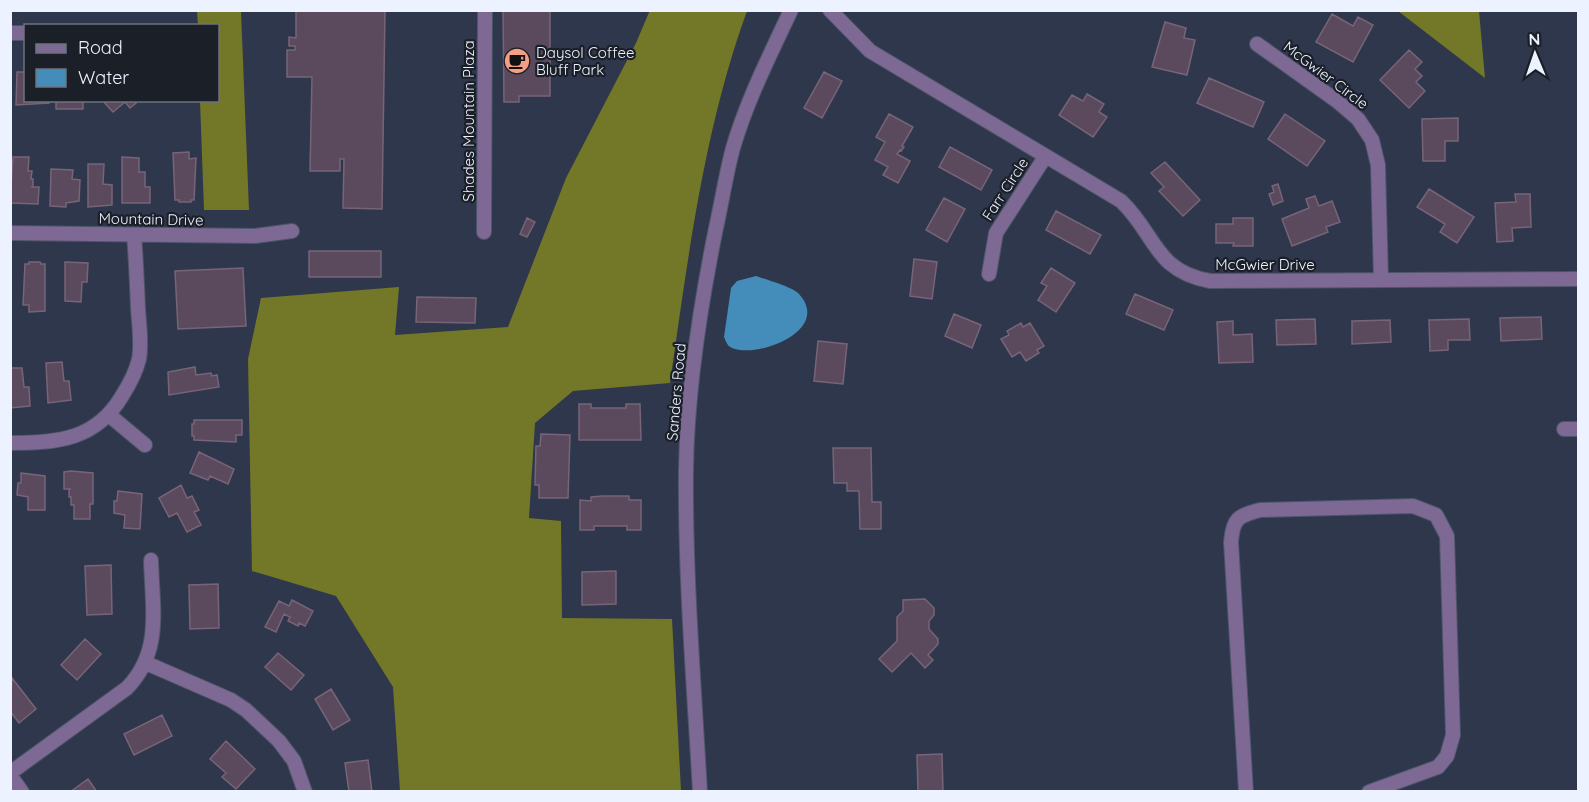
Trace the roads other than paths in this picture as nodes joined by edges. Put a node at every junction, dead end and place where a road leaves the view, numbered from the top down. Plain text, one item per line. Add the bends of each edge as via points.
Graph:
1 (485, 10) edge
2 (791, 10) edge
3 (830, 10) edge
4 (1257, 44) dead end
5 (1045, 157) junction
6 (292, 231) dead end
7 (484, 232) dead end
8 (10, 233) edge
9 (134, 235) junction
10 (989, 274) dead end
11 (1578, 279) edge
12 (1382, 280) junction
13 (109, 415) junction
14 (10, 442) edge
15 (145, 445) dead end
16 (151, 560) dead end
17 (146, 663) junction
18 (10, 774) edge
19 (22, 792) edge
20 (305, 792) edge
21 (700, 792) edge
22 (1246, 792) edge
23 (1369, 792) edge

1 - 7 street, Shades Mountain Plaza
2 - 21 street, Sanders Road via 752,95 733,149 701,306 686,470
3 - 5 street, McGwier Drive via 870,51
4 - 12 street, McGwier Circle via 1349,110 1367,130 1378,165
5 - 10 street, Farr Circle via 996,233
5 - 12 street, McGwier Drive via 1120,201 1137,218 1167,263 1194,278
6 - 9 street, Mountain Drive via 255,236
8 - 9 street, Mountain Drive
9 - 13 street via 139,357 129,383
11 - 12 street, McGwier Drive
13 - 14 street via 73,438
13 - 15 street
16 - 17 street via 152,646
17 - 18 street via 127,688
17 - 20 street via 246,710 294,761
18 - 19 street
22 - 23 street via 1232,526 1241,515 1260,510 1413,506 1436,515 1447,536 1453,735 1447,756 1438,767

